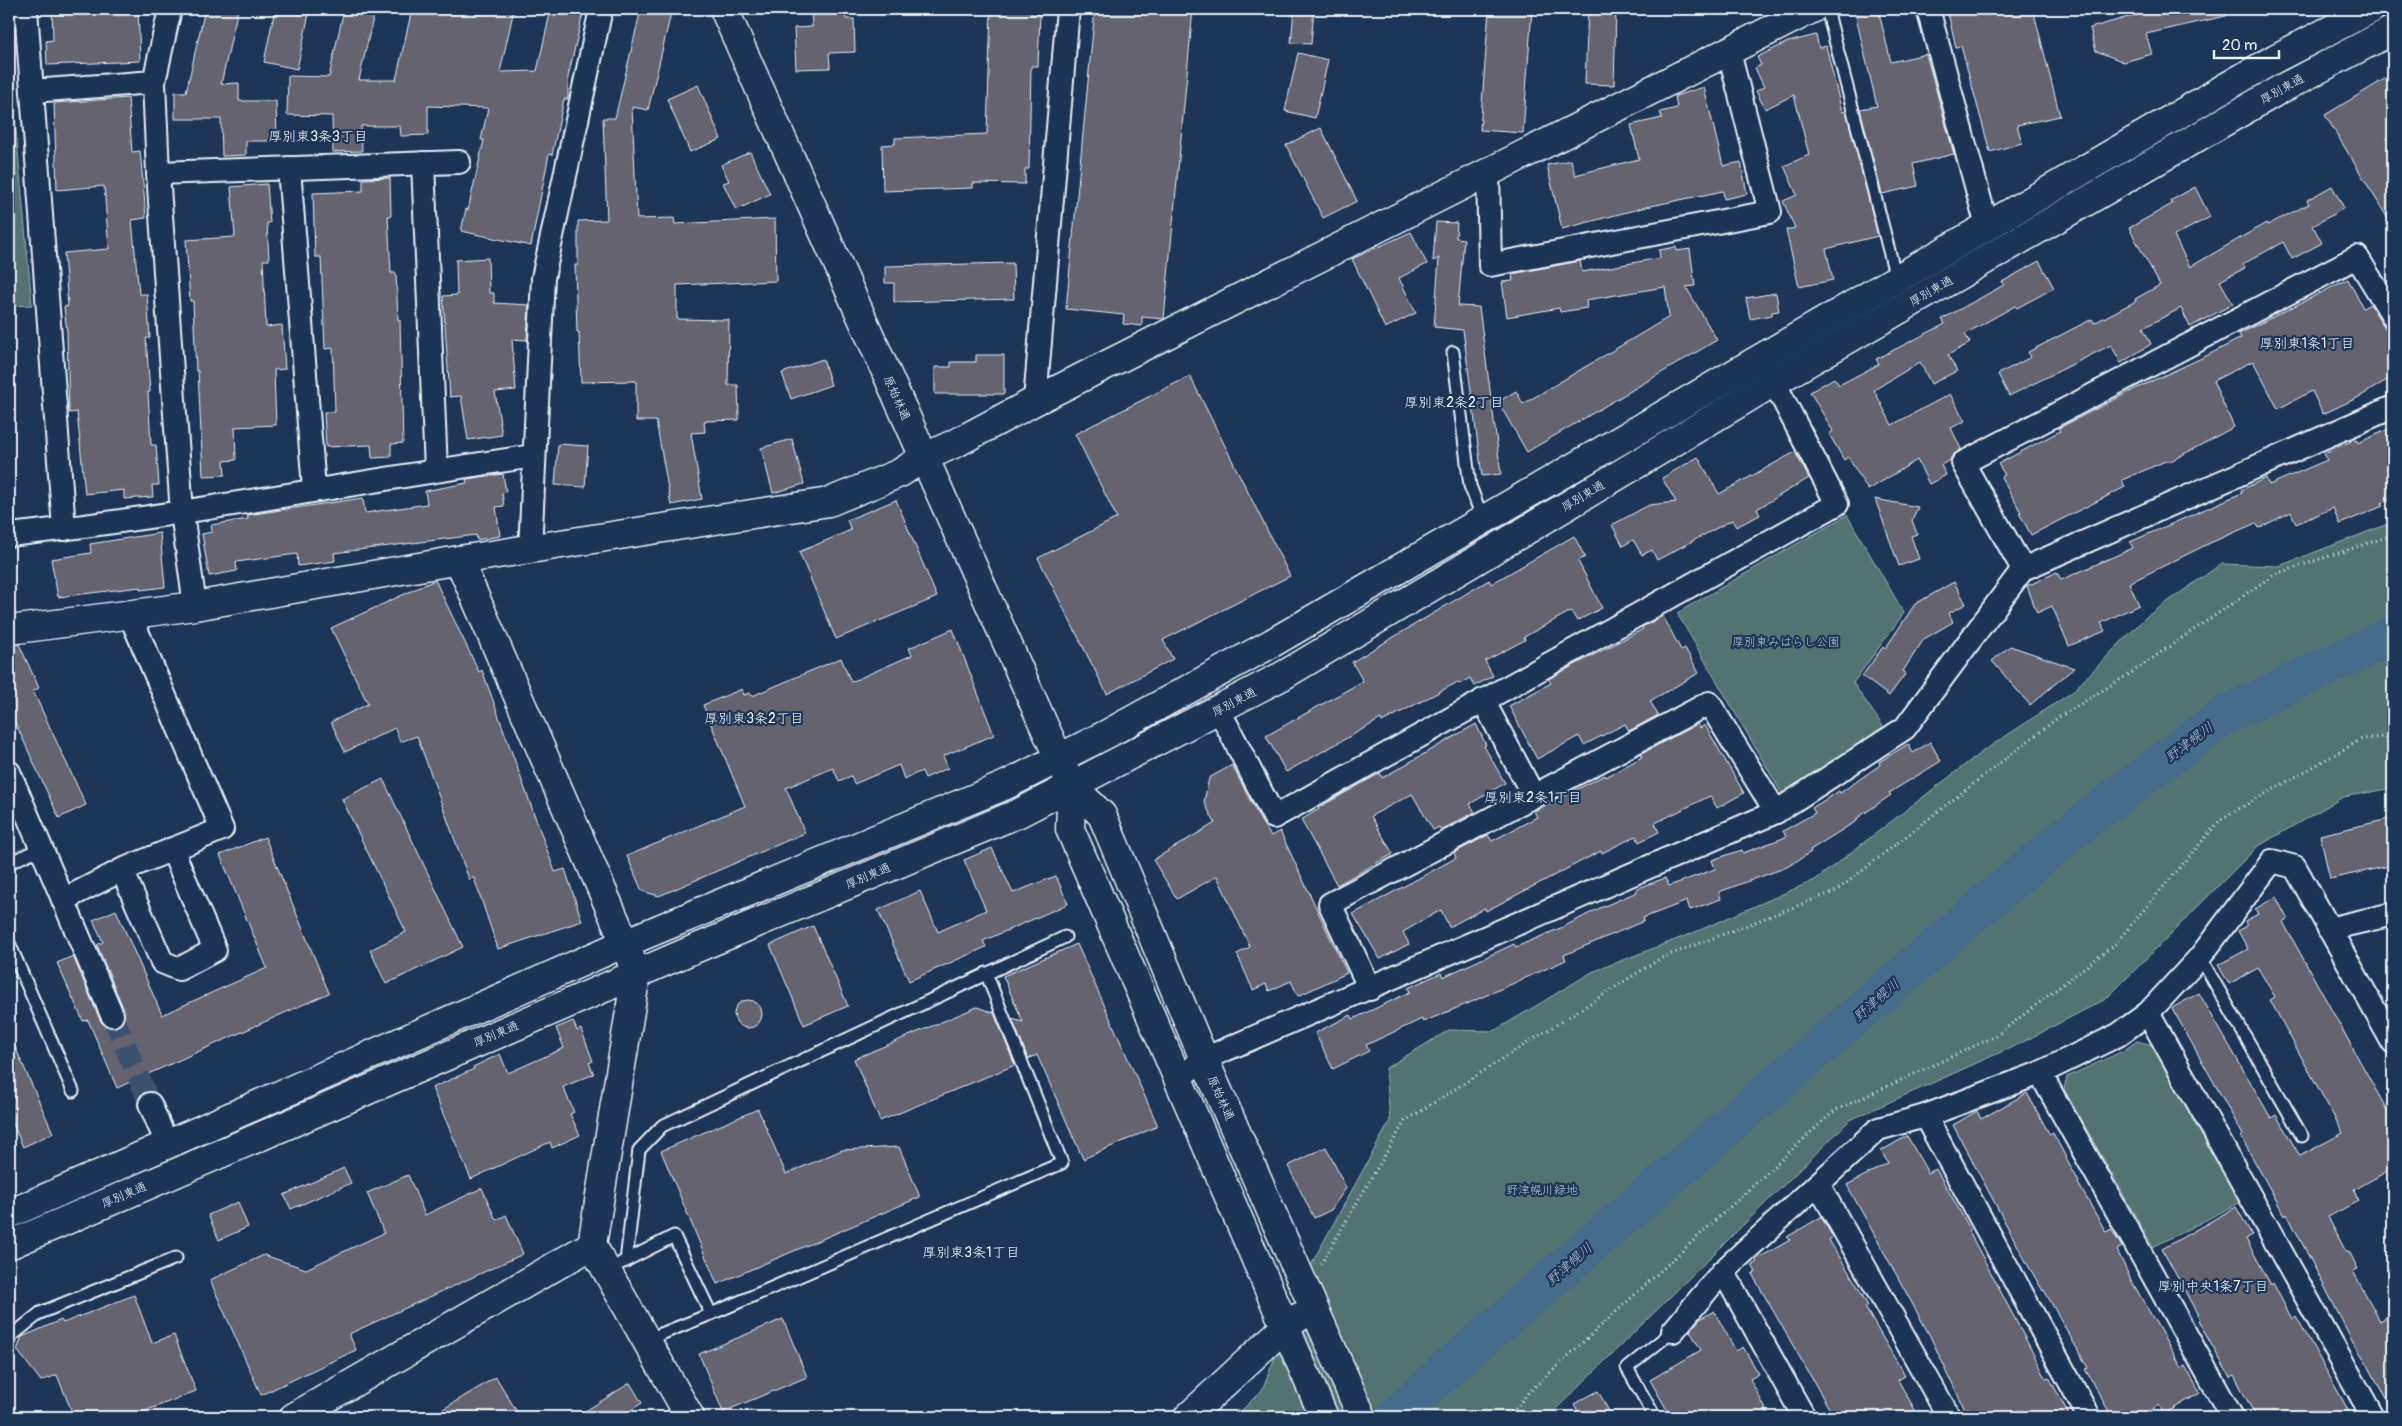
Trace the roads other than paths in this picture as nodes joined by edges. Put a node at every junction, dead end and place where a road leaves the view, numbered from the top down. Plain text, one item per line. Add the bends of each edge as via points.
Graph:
1 (26, 9) edge
2 (170, 9) edge
3 (601, 9) edge
4 (724, 9) edge
5 (1068, 9) edge
6 (1812, 9) edge
7 (1827, 9) edge
8 (1928, 9) edge
9 (2371, 9) edge
10 (2393, 30) edge
11 (1729, 52) junction
12 (154, 82) junction
13 (32, 91) junction
14 (459, 162) dead end
15 (423, 164) junction
16 (290, 168) junction
17 (1488, 171) junction
18 (158, 173) junction
19 (1987, 226) junction
20 (1896, 278) junction
21 (2393, 316) edge
22 (1453, 352) dead end
23 (1774, 382) junction
24 (1035, 401) junction
25 (2393, 407) edge
26 (534, 456) junction
27 (923, 458) junction
28 (436, 470) junction
29 (314, 489) junction
30 (182, 513) junction
31 (1483, 519) junction
32 (64, 529) junction
33 (9, 535) edge
34 (530, 550) junction
35 (459, 560) junction
36 (2023, 570) junction
37 (195, 606) junction
38 (130, 615) junction
39 (9, 630) edge
40 (1483, 700) junction
41 (1219, 710) junction
42 (1059, 757) junction
43 (9, 772) edge
44 (1072, 786) junction
45 (1533, 795) junction
46 (1776, 812) junction
47 (41, 848) junction
48 (172, 850) junction
49 (9, 863) edge
50 (122, 870) junction
51 (63, 900) junction
52 (2393, 914) edge
53 (2329, 929) junction
54 (1065, 936) dead end
55 (626, 942) junction
56 (9, 943) edge
57 (2200, 957) junction
58 (986, 973) junction
59 (636, 974) junction
60 (1370, 989) junction
61 (2148, 1013) junction
62 (112, 1015) tunnel mouth
63 (2392, 1040) edge
64 (1204, 1059) junction
65 (2040, 1072) junction
66 (1179, 1078) junction
67 (73, 1091) dead end
68 (150, 1104) tunnel mouth
69 (1925, 1116) junction
70 (2302, 1136) dead end
71 (167, 1144) junction
72 (1818, 1184) junction
73 (9, 1214) edge
74 (9, 1245) edge
75 (592, 1245) junction
76 (176, 1258) dead end
77 (616, 1266) junction
78 (1723, 1270) junction
79 (1313, 1307) junction
80 (711, 1314) junction
81 (1286, 1326) junction
82 (1673, 1331) joint
83 (9, 1338) edge
84 (646, 1340) junction
85 (294, 1417) edge
86 (690, 1417) edge
87 (1188, 1417) edge
88 (1324, 1417) edge
89 (1362, 1417) edge
90 (1655, 1417) edge
91 (1804, 1417) edge
92 (1949, 1417) edge
93 (2089, 1417) edge
94 (2232, 1417) edge
95 (2373, 1417) edge

1 - 13 street
2 - 12 street
3 - 26 street via 543,278
4 - 27 street, 原始林通
5 - 24 street
6 - 11 street
7 - 20 lane
8 - 19 street
9 - 19 street via 2276,58
10 - 23 street, 厚別東通 via 2279,90
11 - 17 street
11 - 17 street via 1770,212 1490,265
12 - 13 street
12 - 18 street
13 - 32 street
14 - 15 street
15 - 16 street
15 - 28 street
16 - 18 street
16 - 29 street
17 - 24 street
18 - 30 street
19 - 20 street
20 - 31 street
21 - 36 street via 2357,257 1963,463
22 - 31 lane via 1470,486
23 - 40 street via 1838,504
23 - 41 street, 厚別東通 via 1284,675
24 - 27 street
25 - 36 street
26 - 28 street
26 - 34 street
27 - 34 street via 900,473 829,502
27 - 42 street, 原始林通
28 - 29 street
29 - 30 street
30 - 32 street
30 - 37 street
31 - 42 street via 1263,648
32 - 33 street
34 - 35 street
35 - 37 street
35 - 55 street
36 - 46 street via 1905,728
37 - 38 street
38 - 39 street
38 - 48 street via 222,829
40 - 41 street via 1274,817
40 - 45 street
41 - 44 street, 厚別東通
42 - 44 street, 原始林通
42 - 55 street via 1006,785
43 - 47 street
44 - 59 street, 厚別東通 via 1019,813
44 - 64 street, 原始林通 via 1102,815
44 - 66 street, 原始林通 via 1070,830
45 - 46 street via 1709,703
45 - 60 street via 1330,904
46 - 60 street
47 - 49 lane
47 - 51 street
48 - 50 street
48 - 50 street via 215,950 179,969 162,962
50 - 51 street
51 - 62 street
52 - 53 street
53 - 57 street via 2295,867 2272,862
53 - 63 street
54 - 58 lane
55 - 59 street
55 - 71 street
56 - 67 lane
57 - 61 street
57 - 70 lane
58 - 77 lane via 662,1126 639,1150
58 - 80 lane via 1062,1163
59 - 74 street, 厚別東通
59 - 75 street
60 - 64 street
61 - 65 street via 2118,1035
61 - 95 street
64 - 66 street
64 - 79 street, 原始林通
65 - 69 street
65 - 94 street
66 - 81 street, 原始林通
68 - 71 street
69 - 72 street via 1878,1129
69 - 93 street
71 - 73 street
72 - 78 street
72 - 92 street
75 - 77 street
75 - 85 street
76 - 83 lane via 40,1313
77 - 80 lane via 674,1236
77 - 84 street
78 - 82 street
78 - 91 street
79 - 81 street
79 - 89 street, 原始林通
80 - 84 lane
81 - 87 street
81 - 88 street, 原始林通
82 - 90 lane via 1627,1368
84 - 86 street

